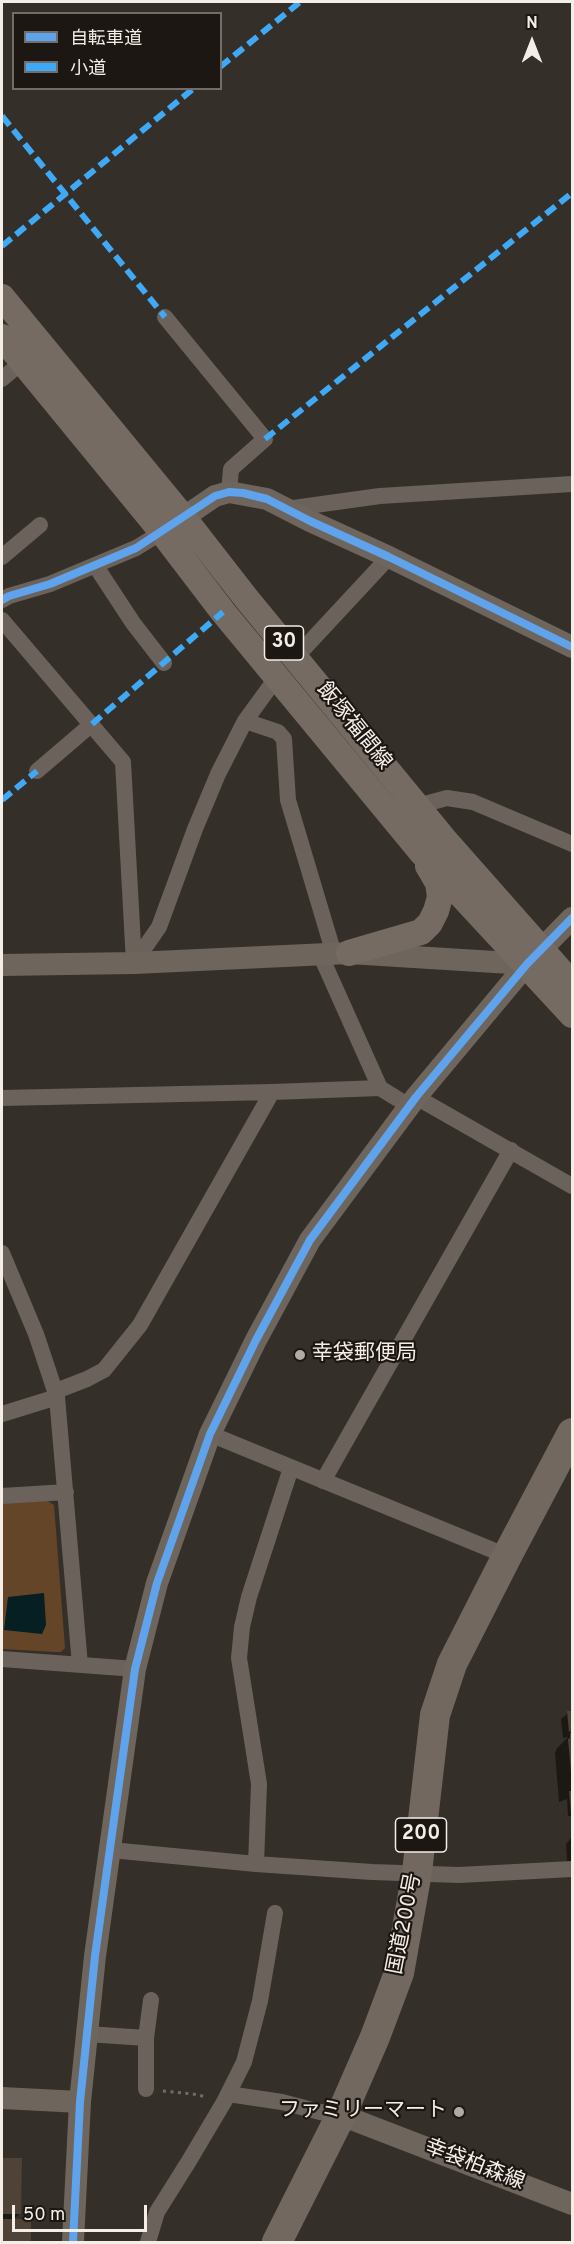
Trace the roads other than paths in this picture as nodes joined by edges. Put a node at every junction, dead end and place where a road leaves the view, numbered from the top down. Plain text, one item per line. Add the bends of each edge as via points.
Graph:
1 (2, 297) edge
2 (165, 317) dead end
3 (2, 338) edge
4 (22, 362) junction
5 (2, 379) edge
6 (573, 484) edge
7 (229, 492) junction
8 (286, 509) junction
9 (183, 518) junction
10 (40, 525) dead end
11 (162, 532) junction
12 (2, 557) edge
13 (389, 557) junction
14 (95, 565) junction
15 (2, 600) edge
16 (2, 620) edge
17 (573, 647) edge
18 (296, 657) junction
19 (164, 663) dead end
20 (277, 678) junction
21 (245, 721) junction
22 (92, 724) junction
23 (37, 771) dead end
24 (417, 806) junction
25 (573, 844) edge
26 (422, 853) junction
27 (573, 918) edge
28 (334, 954) junction
29 (534, 957) junction
30 (134, 963) junction
31 (2, 965) edge
32 (573, 984) edge
33 (573, 1014) edge
34 (380, 1088) junction
35 (272, 1092) junction
36 (2, 1098) edge
37 (413, 1101) junction
38 (511, 1150) junction
39 (573, 1186) edge
40 (2, 1253) edge
41 (56, 1394) junction
42 (2, 1414) edge
43 (210, 1434) junction
44 (571, 1440) edge
45 (291, 1468) junction
46 (324, 1481) junction
47 (66, 1492) junction
48 (2, 1497) edge
49 (507, 1556) junction
50 (2, 1659) edge
51 (80, 1665) junction
52 (135, 1669) junction
53 (111, 1850) junction
54 (256, 1864) junction
55 (573, 1869) edge
56 (417, 1872) junction
57 (275, 1913) dead end
58 (151, 2001) dead end
59 (87, 2034) junction
60 (146, 2038) junction
61 (146, 2089) road end
62 (2, 2098) edge
63 (226, 2098) junction
64 (80, 2102) junction
65 (342, 2115) junction
66 (573, 2204) edge
67 (73, 2242) edge
68 (148, 2242) edge
69 (277, 2242) edge

1 - 9 main road, 飯塚福間線 / 30
2 - 7 street via 265,439 231,469
3 - 4 main road, 飯塚福間線 / 30
4 - 5 street
4 - 11 main road, 飯塚福間線 / 30
6 - 8 street via 380,496
7 - 8 street via 267,499
7 - 9 street via 215,496
8 - 13 street
9 - 11 street
9 - 18 main road, 飯塚福間線 / 30
10 - 12 street
11 - 14 street
11 - 20 main road, 飯塚福間線 / 30
13 - 17 street
13 - 18 street
14 - 15 street
14 - 19 street
16 - 22 street
18 - 24 main road, 飯塚福間線 / 30
20 - 21 street
20 - 26 main road, 飯塚福間線 / 30
21 - 28 street via 278,732 284,738 288,800
21 - 30 street via 195,829 159,927
22 - 23 street
22 - 30 street via 123,762
24 - 25 street via 447,798 473,802
24 - 29 main road, 飯塚福間線 / 30
26 - 28 main road via 438,883 440,897 430,923 421,932
26 - 29 main road, 飯塚福間線 / 30
27 - 29 street
28 - 29 street
28 - 30 street
28 - 34 street
29 - 32 main road, 飯塚福間線 / 30
29 - 33 main road, 飯塚福間線 / 30
29 - 37 street
30 - 31 street
34 - 35 street
34 - 37 street
35 - 36 street
35 - 41 street via 140,1325 104,1370
37 - 38 street
37 - 43 street via 310,1240
38 - 39 street
38 - 46 street
40 - 41 street
41 - 42 street
41 - 47 street
43 - 45 street
43 - 52 street via 157,1583
44 - 49 highway, 国道200号 / 200
45 - 46 street
45 - 54 street via 249,1597 239,1658 259,1784
46 - 49 street
47 - 48 street
47 - 51 street
49 - 56 highway, 国道200号 / 200 via 452,1664 435,1715
50 - 51 street
51 - 52 street
52 - 53 street
53 - 54 street
53 - 59 street
54 - 56 street
55 - 56 street via 459,1875
56 - 65 highway, 国道200号 / 200 via 399,1973
57 - 63 street via 260,2001 244,2062
58 - 60 street
59 - 60 street
59 - 64 street
60 - 61 street
62 - 64 street
63 - 65 street via 282,2102
63 - 68 street via 157,2212
64 - 67 street
65 - 66 street, 幸袋柏森線
65 - 69 highway, 国道200号 / 200

